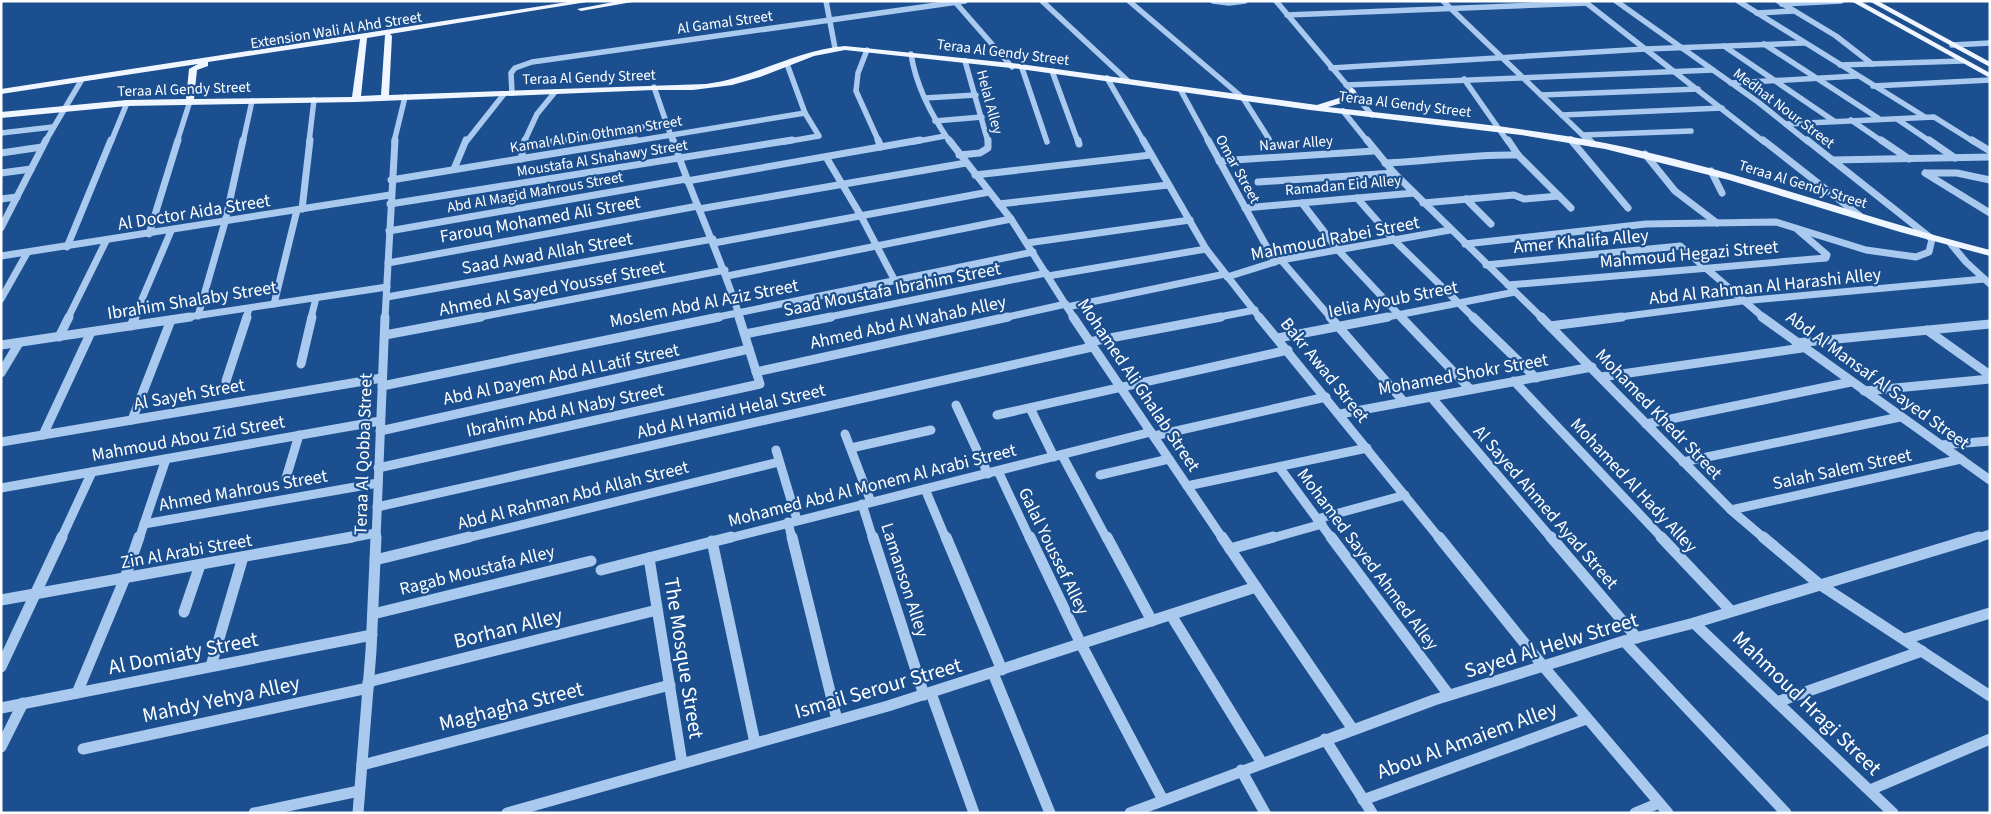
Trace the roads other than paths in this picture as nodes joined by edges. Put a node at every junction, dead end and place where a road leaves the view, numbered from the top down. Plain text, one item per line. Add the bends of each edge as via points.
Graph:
1 (590, 1) edge
2 (635, 1) edge
3 (826, 1) edge
4 (965, 1) edge
5 (1042, 1) edge
6 (1129, 1) edge
7 (1213, 1) edge
8 (1245, 1) edge
9 (1276, 1) edge
10 (1443, 1) edge
11 (1616, 1) edge
12 (1738, 1) edge
13 (1841, 1) edge
14 (1854, 1) edge
15 (1872, 1) edge
16 (1585, 2) edge
17 (1780, 2) edge
18 (956, 3) junction
19 (1450, 9) junction
20 (1794, 12) junction
21 (1756, 13) junction
22 (1287, 15) junction
23 (829, 20) junction
24 (388, 36) junction
25 (364, 37) junction
26 (1804, 43) junction
27 (1990, 43) edge
28 (1764, 44) junction
29 (1952, 45) junction
30 (1724, 46) junction
31 (1681, 47) junction
32 (835, 48) junction
33 (1646, 49) junction
34 (867, 50) junction
35 (911, 54) junction
36 (1501, 57) junction
37 (966, 61) junction
38 (1962, 61) junction
39 (786, 64) junction
40 (1872, 64) junction
41 (194, 65) junction
42 (1840, 65) junction
43 (1990, 65) edge
44 (1017, 67) junction
45 (1331, 68) junction
46 (1713, 70) junction
47 (1675, 71) junction
48 (1052, 72) junction
49 (1858, 76) junction
50 (1990, 76) edge
51 (1522, 77) junction
52 (1107, 78) junction
53 (1817, 78) junction
54 (1464, 79) junction
55 (1990, 80) edge
56 (81, 81) junction
57 (1128, 81) junction
58 (1775, 81) junction
59 (1731, 83) junction
60 (1872, 86) junction
61 (654, 87) junction
62 (1349, 88) junction
63 (1180, 89) junction
64 (1698, 89) junction
65 (1, 92) edge
66 (556, 92) junction
67 (508, 94) junction
68 (976, 94) junction
69 (1541, 95) junction
70 (405, 97) junction
71 (385, 98) junction
72 (925, 98) junction
73 (1243, 98) junction
74 (356, 99) junction
75 (190, 100) junction
76 (252, 100) junction
77 (314, 100) junction
78 (127, 103) junction
79 (1311, 107) junction
80 (64, 108) junction
81 (1722, 108) junction
82 (1343, 111) junction
83 (805, 113) junction
84 (1372, 115) junction
85 (1562, 115) junction
86 (1, 116) edge
87 (982, 116) junction
88 (1925, 117) junction
89 (1878, 118) junction
90 (1897, 119) junction
91 (1851, 120) junction
92 (935, 121) junction
93 (1834, 121) junction
94 (666, 123) junction
95 (1786, 124) junction
96 (53, 127) junction
97 (1498, 129) junction
98 (1691, 131) dead end
99 (1, 133) edge
100 (671, 134) junction
101 (1583, 135) junction
102 (945, 136) junction
103 (1269, 139) dead end
104 (1570, 139) junction
105 (1046, 142) dead end
106 (547, 143) dead end
107 (1592, 143) junction
108 (1079, 144) dead end
109 (42, 147) junction
110 (881, 147) junction
111 (1374, 151) junction
112 (1990, 151) edge
113 (1, 152) edge
114 (1645, 154) junction
115 (959, 155) junction
116 (1151, 155) junction
117 (1518, 155) junction
118 (826, 156) junction
119 (1990, 157) edge
120 (521, 158) junction
121 (679, 158) junction
122 (1955, 158) junction
123 (1909, 159) junction
124 (1832, 160) junction
125 (1219, 161) junction
126 (966, 163) junction
127 (1385, 163) junction
128 (31, 169) junction
129 (454, 169) junction
130 (1711, 171) junction
131 (1394, 173) junction
132 (1, 174) edge
133 (975, 175) junction
134 (391, 180) junction
135 (686, 180) junction
136 (1990, 180) edge
137 (1258, 182) dead end
138 (843, 184) junction
139 (1168, 185) junction
140 (989, 192) junction
141 (1414, 193) junction
142 (1722, 193) dead end
143 (1559, 196) junction
144 (17, 197) junction
145 (1357, 198) junction
146 (1, 199) edge
147 (390, 199) junction
148 (1466, 199) junction
149 (1302, 203) junction
150 (1423, 203) junction
151 (999, 204) junction
152 (699, 207) junction
153 (1245, 208) junction
154 (1571, 208) dead end
155 (1628, 208) dead end
156 (299, 210) junction
157 (1990, 213) edge
158 (861, 216) junction
159 (1860, 216) junction
160 (1011, 220) junction
161 (1190, 220) junction
162 (225, 222) junction
163 (1717, 223) junction
164 (1491, 224) dead end
165 (2, 226) edge
166 (1793, 226) junction
167 (170, 230) junction
168 (1450, 230) junction
169 (389, 231) junction
170 (149, 234) junction
171 (1932, 239) junction
172 (1394, 240) junction
173 (106, 241) junction
174 (714, 241) junction
175 (1027, 244) junction
176 (1465, 244) junction
177 (1951, 244) junction
178 (877, 246) junction
179 (1680, 246) joint
180 (67, 247) junction
181 (1206, 250) junction
182 (1338, 250) junction
183 (1033, 252) junction
184 (27, 253) junction
185 (1990, 253) edge
186 (1, 256) edge
187 (1278, 261) junction
188 (388, 263) junction
189 (1486, 265) junction
190 (1704, 268) junction
191 (726, 273) junction
192 (1047, 275) junction
193 (1226, 276) junction
194 (895, 282) junction
195 (1987, 282) edge
196 (1511, 289) junction
197 (387, 292) junction
198 (316, 298) junction
199 (1, 299) edge
200 (1742, 301) junction
201 (1459, 302) junction
202 (274, 304) junction
203 (1066, 306) junction
204 (249, 309) junction
205 (1255, 310) junction
206 (738, 313) junction
207 (1398, 314) junction
208 (198, 316) junction
209 (171, 320) junction
210 (1990, 324) edge
211 (130, 326) junction
212 (1338, 326) junction
213 (1550, 326) junction
214 (1928, 330) junction
215 (91, 332) junction
216 (745, 334) junction
217 (385, 335) junction
218 (59, 337) junction
219 (1278, 338) junction
220 (19, 343) junction
221 (1091, 344) junction
222 (1, 345) edge
223 (1799, 345) junction
224 (750, 349) junction
225 (1288, 350) junction
226 (301, 364) dead end
227 (1592, 367) junction
228 (756, 372) junction
229 (1, 373) edge
230 (1601, 377) junction
231 (1990, 377) edge
232 (1536, 378) junction
233 (226, 381) dead end
234 (1514, 381) junction
235 (382, 382) junction
236 (1851, 382) junction
237 (1121, 388) junction
238 (1470, 389) junction
239 (1864, 391) junction
240 (1326, 397) junction
241 (1431, 397) junction
242 (1404, 402) junction
243 (956, 405) dead end
244 (1030, 408) junction
245 (1340, 414) junction
246 (997, 415) dead end
247 (1900, 417) junction
248 (132, 420) junction
249 (1646, 424) junction
250 (380, 426) junction
251 (931, 430) dead end
252 (845, 434) dead end
253 (1152, 434) junction
254 (43, 435) junction
255 (299, 435) junction
256 (1990, 441) edge
257 (1, 442) edge
258 (1942, 446) junction
259 (851, 448) junction
260 (1367, 448) junction
261 (776, 450) dead end
262 (1058, 456) junction
263 (166, 459) junction
264 (1169, 459) junction
265 (1961, 459) junction
266 (779, 462) junction
267 (1683, 462) junction
268 (1279, 467) junction
269 (378, 468) junction
270 (92, 472) junction
271 (993, 472) junction
272 (1100, 475) dead end
273 (286, 478) dead end
274 (1990, 480) edge
275 (378, 483) junction
276 (1187, 486) junction
277 (4, 487) edge
278 (925, 489) junction
279 (1405, 495) junction
280 (1, 496) edge
281 (867, 503) junction
282 (377, 507) junction
283 (1731, 510) junction
284 (792, 521) junction
285 (1320, 522) junction
286 (144, 524) junction
287 (376, 533) junction
288 (1990, 534) edge
289 (712, 542) junction
290 (1230, 548) junction
291 (243, 557) junction
292 (649, 558) junction
293 (375, 560) junction
294 (590, 560) dead end
295 (200, 565) junction
296 (601, 570) dead end
297 (125, 578) junction
298 (1819, 584) junction
299 (1256, 587) junction
300 (35, 594) junction
301 (1, 600) edge
302 (658, 610) junction
303 (1732, 611) junction
304 (184, 612) dead end
305 (1990, 613) edge
306 (372, 614) junction
307 (1171, 615) junction
308 (1152, 621) junction
309 (1694, 622) junction
310 (372, 635) junction
311 (1637, 638) junction
312 (1906, 639) junction
313 (1624, 641) junction
314 (1081, 644) junction
315 (1922, 650) junction
316 (212, 666) junction
317 (1541, 666) junction
318 (1, 667) edge
319 (998, 672) junction
320 (368, 685) junction
321 (670, 685) junction
322 (77, 692) junction
323 (928, 694) junction
324 (1449, 695) junction
325 (1990, 696) edge
326 (1777, 702) junction
327 (24, 703) junction
328 (1, 708) edge
329 (1586, 718) junction
330 (837, 720) junction
331 (1352, 728) junction
332 (1325, 739) junction
333 (1990, 739) edge
334 (754, 743) junction
335 (1, 747) edge
336 (83, 750) dead end
337 (1262, 763) junction
338 (682, 764) junction
339 (362, 765) junction
340 (1241, 770) junction
341 (1870, 790) junction
342 (359, 791) junction
343 (1163, 800) junction
344 (1363, 800) junction
345 (1660, 803) junction
346 (1152, 809) edge
347 (254, 813) edge
348 (358, 813) edge
349 (507, 813) edge
350 (974, 813) edge
351 (1050, 813) edge
352 (1130, 813) edge
353 (1266, 813) edge
354 (1372, 813) edge
355 (1635, 813) edge
356 (1668, 813) edge
357 (1786, 813) edge
358 (1893, 813) edge

1 - 25 main road, Extension Wali Al Ahd Street
2 - 24 main road, Extension Wali Al Ahd Street
3 - 23 street
4 - 18 street, Al Gamal Street
5 - 57 street
6 - 73 street
7 - 8 street
9 - 22 street
10 - 19 street
11 - 31 street, Medhat Nour Street
12 - 21 street
13 - 17 street
14 - 38 main road
15 - 29 main road
16 - 19 street
16 - 33 street
17 - 20 street
18 - 23 street, Al Gamal Street
18 - 44 street
19 - 22 street
19 - 36 street
20 - 21 street
20 - 40 street via 1850,46
21 - 26 street
22 - 45 street
23 - 32 street
23 - 67 street, Al Gamal Street via 532,62 511,72
24 - 25 main road, Extension Wali Al Ahd Street
24 - 71 main road
25 - 41 main road, Teraa Al Gendy Street
25 - 74 main road
26 - 28 street
26 - 42 street
27 - 29 street
28 - 30 street
28 - 53 street
29 - 43 main road
30 - 31 street
30 - 58 street
31 - 33 street
31 - 46 street, Medhat Nour Street
32 - 34 main road, Teraa Al Gendy Street
32 - 39 main road, Teraa Al Gendy Street
33 - 36 street
33 - 47 street
34 - 35 main road, Teraa Al Gendy Street
34 - 110 street via 858,73 856,91
35 - 37 main road, Teraa Al Gendy Street
35 - 72 street, Mohamed Ali Ghalab Street via 914,74
36 - 45 street
36 - 51 street
37 - 44 main road, Teraa Al Gendy Street
37 - 68 street, Helal Alley
38 - 40 street
38 - 50 main road
39 - 61 main road, Teraa Al Gendy Street via 717,85 678,89
39 - 83 street
40 - 42 street
41 - 56 main road, Teraa Al Gendy Street
41 - 75 main road
42 - 49 street
44 - 48 main road, Teraa Al Gendy Street
44 - 105 street
45 - 62 street
46 - 47 street
46 - 59 street, Medhat Nour Street
47 - 51 street
47 - 64 street
48 - 52 main road, Teraa Al Gendy Street
48 - 108 street
49 - 53 street
49 - 60 street
51 - 54 street
51 - 69 street
52 - 57 main road, Teraa Al Gendy Street
52 - 116 street, Bakr Awad Street
53 - 58 street
53 - 89 street
54 - 62 street
54 - 97 street
55 - 60 street
56 - 65 main road, Teraa Al Gendy Street
56 - 80 street
57 - 63 main road, Teraa Al Gendy Street
58 - 59 street
58 - 93 street
59 - 95 street, Medhat Nour Street
60 - 88 street
61 - 66 main road, Teraa Al Gendy Street
61 - 94 street
62 - 79 main road via 1342,100
62 - 84 street
63 - 73 main road, Teraa Al Gendy Street
63 - 125 street, Omar Street
64 - 69 street
64 - 81 street
66 - 67 main road, Teraa Al Gendy Street
66 - 120 street via 534,117
67 - 70 main road, Teraa Al Gendy Street
67 - 129 street via 467,139
68 - 72 street
68 - 87 street, Helal Alley
69 - 85 street
70 - 71 main road, Teraa Al Gendy Street
70 - 134 street, Teraa Al Qobba Street via 396,128
71 - 74 main road, Teraa Al Gendy Street
72 - 92 street, Mohamed Ali Ghalab Street
73 - 79 main road, Teraa Al Gendy Street
73 - 103 street
74 - 77 main road, Teraa Al Gendy Street
75 - 76 main road, Teraa Al Gendy Street
75 - 78 main road, Teraa Al Gendy Street
75 - 170 street
76 - 77 main road, Teraa Al Gendy Street
76 - 162 street
77 - 156 street
78 - 80 main road, Teraa Al Gendy Street
78 - 180 street
79 - 82 main road, Teraa Al Gendy Street
80 - 86 main road, Teraa Al Gendy Street
80 - 96 street
81 - 85 street
81 - 159 street
82 - 84 main road, Teraa Al Gendy Street
82 - 111 street, Mohamed Khedr Street
83 - 100 street, Kamal Al Din Othman Street
83 - 121 street, Moustafa Al Shahawy Street via 819,136
84 - 97 main road, Teraa Al Gendy Street
85 - 101 street
87 - 92 street
87 - 115 street, Helal Alley via 988,148 980,153
88 - 90 street
88 - 112 street via 1934,117
89 - 90 street
89 - 91 street
90 - 122 street
91 - 93 street
91 - 123 street
92 - 102 street, Mohamed Ali Ghalab Street
93 - 95 street
94 - 100 street
94 - 106 street
95 - 124 street, Medhat Nour Street
96 - 99 street
96 - 109 street
97 - 104 main road, Teraa Al Gendy Street
97 - 117 street
98 - 101 street
100 - 120 street, Kamal Al Din Othman Street
100 - 121 street
101 - 107 street
102 - 110 street, Abd Al Magid Mahrous Street
102 - 115 street, Mohamed Ali Ghalab Street
104 - 107 main road, Teraa Al Gendy Street
104 - 155 street
107 - 114 main road, Teraa Al Gendy Street
109 - 113 street
109 - 128 street
110 - 118 street, Abd Al Magid Mahrous Street
111 - 125 street, Nawar Alley
111 - 127 street, Mohamed Khedr Street
114 - 130 main road, Teraa Al Gendy Street
114 - 163 street via 1675,191
115 - 126 street, Mohamed Ali Ghalab Street
116 - 133 street
116 - 139 street, Bakr Awad Street
117 - 127 street via 1483,154 1440,161
117 - 143 street
118 - 135 street, Abd Al Magid Mahrous Street
118 - 138 street
119 - 122 street
120 - 129 street, Kamal Al Din Othman Street
121 - 135 street
121 - 147 street, Moustafa Al Shahawy Street
122 - 123 street
123 - 124 street
124 - 171 street, Medhat Nour Street
125 - 153 street, Omar Street
126 - 133 street, Mohamed Ali Ghalab Street
126 - 138 street, Farouq Mohamed Ali Street
127 - 131 street, Mohamed Khedr Street
128 - 132 street
128 - 144 street
129 - 134 street, Kamal Al Din Othman Street
130 - 142 street
130 - 159 main road, Teraa Al Gendy Street
131 - 137 street
131 - 141 street, Mohamed Khedr Street
133 - 140 street, Mohamed Ali Ghalab Street
134 - 147 street, Teraa Al Qobba Street
135 - 152 street
135 - 169 street, Abd Al Magid Mahrous Street
136 - 157 street via 1957,172 1925,173
138 - 152 street, Farouq Mohamed Ali Street
138 - 158 street
139 - 151 street
139 - 161 street, Bakr Awad Street
140 - 151 street, Mohamed Ali Ghalab Street
140 - 158 street, Saad Awad Allah Street
141 - 145 street, Ramadan Eid Alley
141 - 150 street, Mohamed Khedr Street
143 - 148 street
143 - 154 street
144 - 146 street
144 - 165 street
145 - 149 street, Ramadan Eid Alley
145 - 172 street
147 - 156 street, Al Doctor Aida Street
147 - 169 street, Teraa Al Qobba Street
148 - 150 street
148 - 164 street
149 - 153 street, Ramadan Eid Alley
149 - 182 street
150 - 168 street, Mohamed Khedr Street
151 - 160 street, Mohamed Ali Ghalab Street
152 - 174 street
152 - 188 street, Farouq Mohamed Ali Street
153 - 187 street, Omar Street
156 - 162 street, Al Doctor Aida Street
156 - 202 street
158 - 174 street, Saad Awad Allah Street
158 - 178 street
159 - 171 main road, Teraa Al Gendy Street
160 - 175 street, Mohamed Ali Ghalab Street
160 - 178 street, Ahmed Al Sayed Youssef Street
161 - 175 street
161 - 181 street, Bakr Awad Street
162 - 167 street, Al Doctor Aida Street
162 - 208 street
163 - 166 street via 1764,221
163 - 176 street via 1646,224
166 - 171 street via 1833,241 1897,256 1925,256
166 - 190 street, Mahmoud Hegazi Street via 1826,258
167 - 170 street, Al Doctor Aida Street
167 - 211 street
168 - 172 street, Mahmoud Rabei Street
168 - 176 street, Mohamed Khedr Street
169 - 188 street, Teraa Al Qobba Street
170 - 173 street, Al Doctor Aida Street
171 - 177 main road, Teraa Al Gendy Street
172 - 182 street, Mahmoud Rabei Street
172 - 201 street
173 - 180 street, Al Doctor Aida Street
173 - 218 street
174 - 191 street
174 - 197 street, Saad Awad Allah Street
175 - 183 street, Mohamed Ali Ghalab Street
176 - 189 street, Mohamed Khedr Street
177 - 185 main road, Teraa Al Gendy Street
177 - 195 street
178 - 191 street, Ahmed Al Sayed Youssef Street
178 - 194 street
179 - 189 street, Amer Khalifa Alley
179 - 190 street, Abd Al Mansaf Al Sayed Street
180 - 184 street, Al Doctor Aida Street
181 - 192 street, Saad Moustafa Ibrahim Street
181 - 193 street, Bakr Awad Street
182 - 187 street, Mahmoud Rabei Street
182 - 207 street
183 - 192 street, Mohamed Ali Ghalab Street
183 - 194 street, Moslem Abd Al Aziz Street
184 - 186 street, Al Doctor Aida Street
184 - 199 street
187 - 193 street, Mahmoud Rabei Street
187 - 212 street, Omar Street
188 - 197 street, Teraa Al Qobba Street
189 - 196 street, Mohamed Khedr Street
190 - 196 street, Mahmoud Hegazi Street
190 - 200 street, Abd Al Mansaf Al Sayed Street
191 - 206 street
191 - 217 street, Ahmed Al Sayed Youssef Street
192 - 203 street, Mohamed Ali Ghalab Street
192 - 216 street, Saad Moustafa Ibrahim Street
193 - 203 street, Mahmoud Rabei Street
193 - 205 street, Bakr Awad Street
194 - 206 street, Moslem Abd Al Aziz Street
195 - 200 street, Abd Al Rahman Al Harashi Alley
196 - 201 street, Ielia Ayoub Street
196 - 213 street, Mohamed Khedr Street
197 - 198 street, Ibrahim Shalaby Street
197 - 217 street, Teraa Al Qobba Street
198 - 202 street, Ibrahim Shalaby Street
198 - 226 street
200 - 213 street, Abd Al Rahman Al Harashi Alley
200 - 223 street, Abd Al Mansaf Al Sayed Street
201 - 207 street, Ielia Ayoub Street
201 - 232 street
202 - 204 street, Ibrahim Shalaby Street
203 - 221 street, Mohamed Ali Ghalab Street
203 - 228 street, Ahmed Abd Al Wahab Alley
204 - 208 street, Ibrahim Shalaby Street
204 - 233 street
205 - 219 street, Bakr Awad Street
205 - 221 street, Abd Al Hamid Helal Street
206 - 216 street
206 - 235 street, Moslem Abd Al Aziz Street
207 - 212 street, Ielia Ayoub Street
207 - 238 street
208 - 209 street, Ibrahim Shalaby Street
209 - 211 street, Ibrahim Shalaby Street
209 - 248 street
210 - 214 street
211 - 215 street, Ibrahim Shalaby Street
212 - 219 street, Ielia Ayoub Street
212 - 242 street, Omar Street
213 - 227 street, Mohamed Khedr Street
214 - 223 street
214 - 231 street
215 - 218 street, Ibrahim Shalaby Street
215 - 254 street
216 - 224 street
217 - 235 street, Teraa Al Qobba Street
218 - 220 street, Ibrahim Shalaby Street
219 - 225 street, Bakr Awad Street
220 - 222 street, Ibrahim Shalaby Street
220 - 229 street
221 - 237 street, Mohamed Ali Ghalab Street
221 - 282 street, Abd Al Hamid Helal Street
223 - 230 street
223 - 236 street, Abd Al Mansaf Al Sayed Street
224 - 228 street
224 - 250 street, Abd Al Dayem Abd Al Latif Street
225 - 237 street
225 - 240 street, Bakr Awad Street
227 - 230 street, Mohamed Khedr Street
227 - 232 street, Mohamed Shokr Street
228 - 269 street, Ibrahim Abd Al Naby Street via 760,384
230 - 249 street, Mohamed Khedr Street
231 - 239 street
232 - 234 street, Mohamed Shokr Street
234 - 238 street, Mohamed Shokr Street
234 - 303 street, Mohamed Al Hady Alley
235 - 248 street, Al Sayeh Street
235 - 250 street, Teraa Al Qobba Street
236 - 239 street, Abd Al Mansaf Al Sayed Street
236 - 249 street
237 - 244 street
237 - 253 street, Mohamed Ali Ghalab Street
238 - 241 street, Mohamed Shokr Street
239 - 247 street, Abd Al Mansaf Al Sayed Street
240 - 245 street, Bakr Awad Street
240 - 253 street, Mohamed Abd Al Monem Al Arabi Street
241 - 242 street, Mohamed Shokr Street
241 - 311 street, Al Sayed Ahmed Ayad Street
242 - 245 street, Mohamed Shokr Street
243 - 271 street, Galal Youssef Alley
244 - 246 street
244 - 262 street
245 - 260 street, Bakr Awad Street
247 - 258 street, Abd Al Mansaf Al Sayed Street
247 - 267 street
248 - 254 street, Al Sayeh Street
249 - 267 street, Mohamed Khedr Street
250 - 255 street, Mahmoud Abou Zid Street
250 - 269 street, Teraa Al Qobba Street
251 - 259 street
252 - 259 street, Lamanson Alley
253 - 262 street, Mohamed Abd Al Monem Al Arabi Street
253 - 264 street, Mohamed Ali Ghalab Street
254 - 257 street, Al Sayeh Street
255 - 263 street, Mahmoud Abou Zid Street
255 - 273 street
256 - 258 street
258 - 265 street, Abd Al Mansaf Al Sayed Street
259 - 281 street, Lamanson Alley
260 - 268 street
260 - 279 street, Bakr Awad Street
261 - 266 street
262 - 271 street, Mohamed Abd Al Monem Al Arabi Street
262 - 308 street
263 - 270 street, Mahmoud Abou Zid Street
263 - 286 street
264 - 272 street
264 - 276 street, Mohamed Ali Ghalab Street
265 - 274 street, Abd Al Mansaf Al Sayed Street
265 - 283 street, Salah Salem Street
266 - 284 street
266 - 293 street, Abd Al Rahman Abd Allah Street
267 - 283 street, Mohamed Khedr Street
268 - 276 street
268 - 285 street, Mohamed Sayed Ahmed Alley
269 - 275 street, Teraa Al Qobba Street
270 - 277 street, Mahmoud Abou Zid Street
270 - 300 street
271 - 278 street, Mohamed Abd Al Monem Al Arabi Street
271 - 314 street, Galal Youssef Alley
275 - 282 street, Teraa Al Qobba Street
275 - 286 street, Ahmed Mahrous Street
276 - 290 street, Mohamed Ali Ghalab Street
277 - 280 street
278 - 281 street, Mohamed Abd Al Monem Al Arabi Street
278 - 319 street
279 - 285 street
279 - 317 street, Bakr Awad Street
281 - 284 street, Mohamed Abd Al Monem Al Arabi Street
281 - 323 street, Lamanson Alley
282 - 287 street, Teraa Al Qobba Street
283 - 298 street, Mohamed Khedr Street
284 - 289 street, Mohamed Abd Al Monem Al Arabi Street
284 - 330 street
285 - 290 street
285 - 324 street, Mohamed Sayed Ahmed Alley
286 - 297 street
287 - 291 street, Zin Al Arabi Street
287 - 293 street, Teraa Al Qobba Street
288 - 298 street, Sayed Al Helw Street
289 - 292 street, Mohamed Abd Al Monem Al Arabi Street
289 - 334 street
290 - 299 street, Mohamed Ali Ghalab Street
291 - 295 street, Zin Al Arabi Street
291 - 316 street
292 - 296 street, Mohamed Abd Al Monem Al Arabi Street
292 - 302 street, The Mosque Street
293 - 306 street, Teraa Al Qobba Street
294 - 306 street, Ragab Moustafa Alley
295 - 297 street, Zin Al Arabi Street
295 - 304 street
297 - 300 street, Zin Al Arabi Street
297 - 322 street
298 - 303 street, Sayed Al Helw Street
298 - 312 street, Mohamed Khedr Street
299 - 307 street, Ismail Serour Street
299 - 331 street, Mohamed Ali Ghalab Street
300 - 301 street, Zin Al Arabi Street
300 - 318 street
302 - 320 street, Borhan Alley
302 - 321 street, The Mosque Street
303 - 309 street, Sayed Al Helw Street
305 - 312 street
306 - 310 street, Teraa Al Qobba Street
307 - 308 street, Ismail Serour Street
307 - 337 street
308 - 314 street, Ismail Serour Street
309 - 311 street, Sayed Al Helw Street
309 - 326 street, Mahmoud Hragi Street
310 - 316 street, Al Domiaty Street
310 - 320 street, Teraa Al Qobba Street
311 - 313 street, Sayed Al Helw Street
312 - 315 street, Mohamed Khedr Street
313 - 317 street, Sayed Al Helw Street
313 - 357 street
314 - 319 street, Ismail Serour Street
314 - 343 street, Galal Youssef Alley
315 - 325 street, Mohamed Khedr Street
315 - 326 street
316 - 322 street, Al Domiaty Street
317 - 324 street, Sayed Al Helw Street
317 - 329 street, Bakr Awad Street
319 - 323 street, Ismail Serour Street
319 - 351 street
320 - 336 street, Mahdy Yehya Alley
320 - 339 street, Teraa Al Qobba Street
321 - 338 street, The Mosque Street
321 - 339 street, Maghagha Street
322 - 327 street, Al Domiaty Street
323 - 330 street, Ismail Serour Street
323 - 350 street, Lamanson Alley
324 - 331 street, Sayed Al Helw Street
326 - 341 street, Mahmoud Hragi Street
327 - 328 street, Al Domiaty Street
327 - 335 street
329 - 344 street, Abou Al Amaiem Alley
329 - 345 street, Bakr Awad Street
330 - 334 street, Ismail Serour Street
331 - 332 street, Sayed Al Helw Street
332 - 337 street, Sayed Al Helw Street
332 - 344 street
333 - 341 street
334 - 338 street, Ismail Serour Street
337 - 340 street, Sayed Al Helw Street
338 - 349 street, Ismail Serour Street
339 - 342 street, Teraa Al Qobba Street
340 - 343 street, Sayed Al Helw Street
340 - 353 street
341 - 358 street, Mahmoud Hragi Street
342 - 347 street
342 - 348 street, Teraa Al Qobba Street
343 - 346 street, Sayed Al Helw Street
344 - 354 street
345 - 355 street
345 - 356 street, Bakr Awad Street
346 - 352 street, Sayed Al Helw Street

